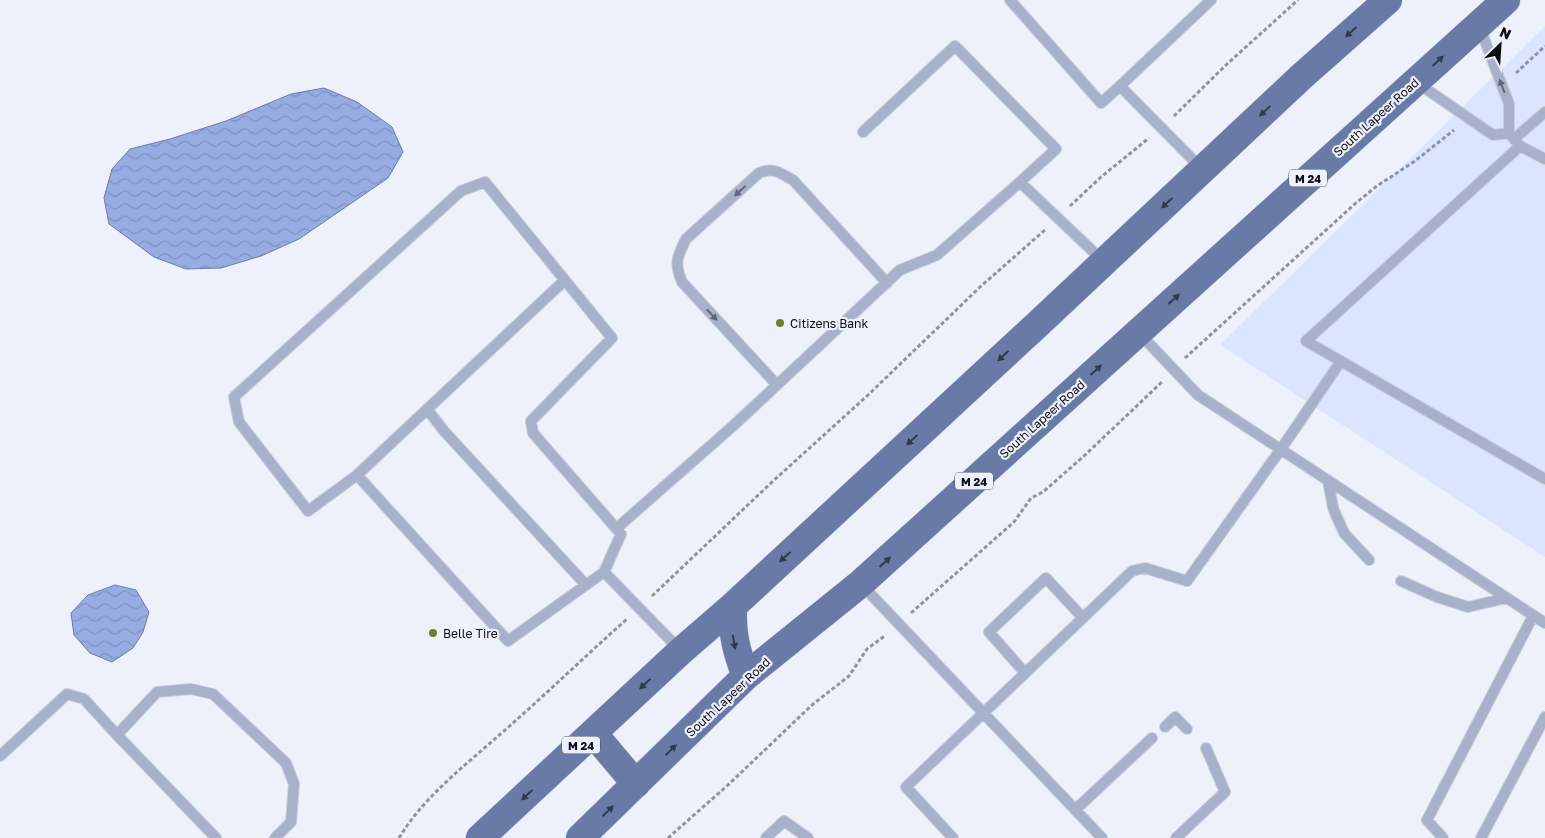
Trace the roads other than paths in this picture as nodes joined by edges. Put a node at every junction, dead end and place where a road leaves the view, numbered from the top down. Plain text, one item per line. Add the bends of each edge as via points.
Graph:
1 (1010, 0) edge
2 (1210, 0) edge
3 (1388, 0) edge
4 (1506, 0) edge
5 (1478, 25) junction
6 (1416, 81) junction
7 (1120, 86) junction
8 (1545, 112) edge
9 (863, 132) dead end
10 (1515, 140) junction
11 (1545, 159) edge
12 (1202, 170) junction
13 (1020, 182) junction
14 (1104, 262) junction
15 (565, 280) junction
16 (887, 283) junction
17 (1138, 332) junction
18 (1341, 361) junction
19 (777, 385) junction
20 (427, 409) junction
21 (1281, 449) junction
22 (357, 475) junction
23 (1545, 479) edge
24 (1328, 480) junction
25 (617, 528) junction
26 (1369, 560) dead end
27 (604, 572) junction
28 (1401, 581) dead end
29 (860, 584) junction
30 (586, 585) junction
31 (1506, 598) junction
32 (733, 606) junction
33 (1533, 616) junction
34 (1083, 618) junction
35 (1545, 624) edge
36 (681, 651) junction
37 (1025, 673) junction
38 (746, 676) junction
39 (983, 712) junction
40 (1545, 717) edge
41 (1165, 727) dead end
42 (1187, 729) dead end
43 (594, 733) junction
44 (117, 735) junction
45 (1152, 738) dead end
46 (1206, 748) dead end
47 (0, 756) edge
48 (636, 784) junction
49 (1075, 810) junction
50 (216, 838) edge
51 (275, 838) edge
52 (480, 838) edge
53 (580, 838) edge
54 (766, 838) edge
55 (808, 838) edge
56 (953, 838) edge
57 (1102, 838) edge
58 (1176, 838) edge
59 (1443, 838) edge
60 (1481, 838) edge

1 - 7 lane via 1101,103
2 - 7 lane
3 -> 12 main road, M 24
4 - 5 main road, South Lapeer Road / M 24
6 -> 5 main road, South Lapeer Road / M 24
10 -> 5 lane via 1509,104
6 - 10 lane via 1493,135
17 -> 6 main road, South Lapeer Road / M 24
7 - 12 lane
8 - 10 lane
9 - 13 lane via 955,46 1056,149
10 - 11 lane
10 - 18 lane via 1306,341
12 -> 14 main road, M 24
13 - 14 lane
13 - 16 lane via 937,255 900,270
14 -> 32 main road, M 24
15 - 20 lane
15 - 22 lane via 485,182 461,191 234,397 238,422 308,511
15 - 25 lane via 612,338 530,421 533,433
16 - 19 lane
16 -> 19 lane via 793,180 768,169 759,173 686,239 676,269 682,282
17 - 21 lane via 1198,395
29 -> 17 main road, South Lapeer Road / M 24
18 - 21 lane
18 - 23 lane
19 - 25 lane
20 - 22 lane
20 - 30 lane
21 - 24 lane
21 - 34 lane via 1187,581 1146,568 1132,571
22 - 30 lane via 508,640
24 - 26 lane via 1333,508 1344,533
24 - 31 lane
25 - 27 lane via 621,534
27 - 30 lane
27 - 36 lane
28 - 31 lane via 1468,608
29 - 38 main road, South Lapeer Road / M 24
29 - 39 lane
31 - 33 lane
32 - 36 main road, M 24
32 -> 38 main road via 736,652
33 - 35 lane
33 - 59 lane via 1427,820
34 - 37 lane
34 - 37 lane via 1046,578 989,632
36 -> 43 main road, M 24
37 - 39 lane
48 -> 38 main road, South Lapeer Road / M 24
39 - 49 lane
39 - 56 lane via 906,787
40 - 60 lane
41 - 42 lane via 1175,717
43 - 48 main road
43 -> 52 main road, M 24
44 - 47 lane via 84,699 67,694
44 - 50 lane
44 - 51 lane via 157,692 191,690 213,694 286,763 294,784 292,822
45 - 49 lane
46 - 58 lane via 1225,792
53 -> 48 main road, South Lapeer Road / M 24
49 - 57 lane
54 - 55 lane via 784,821

